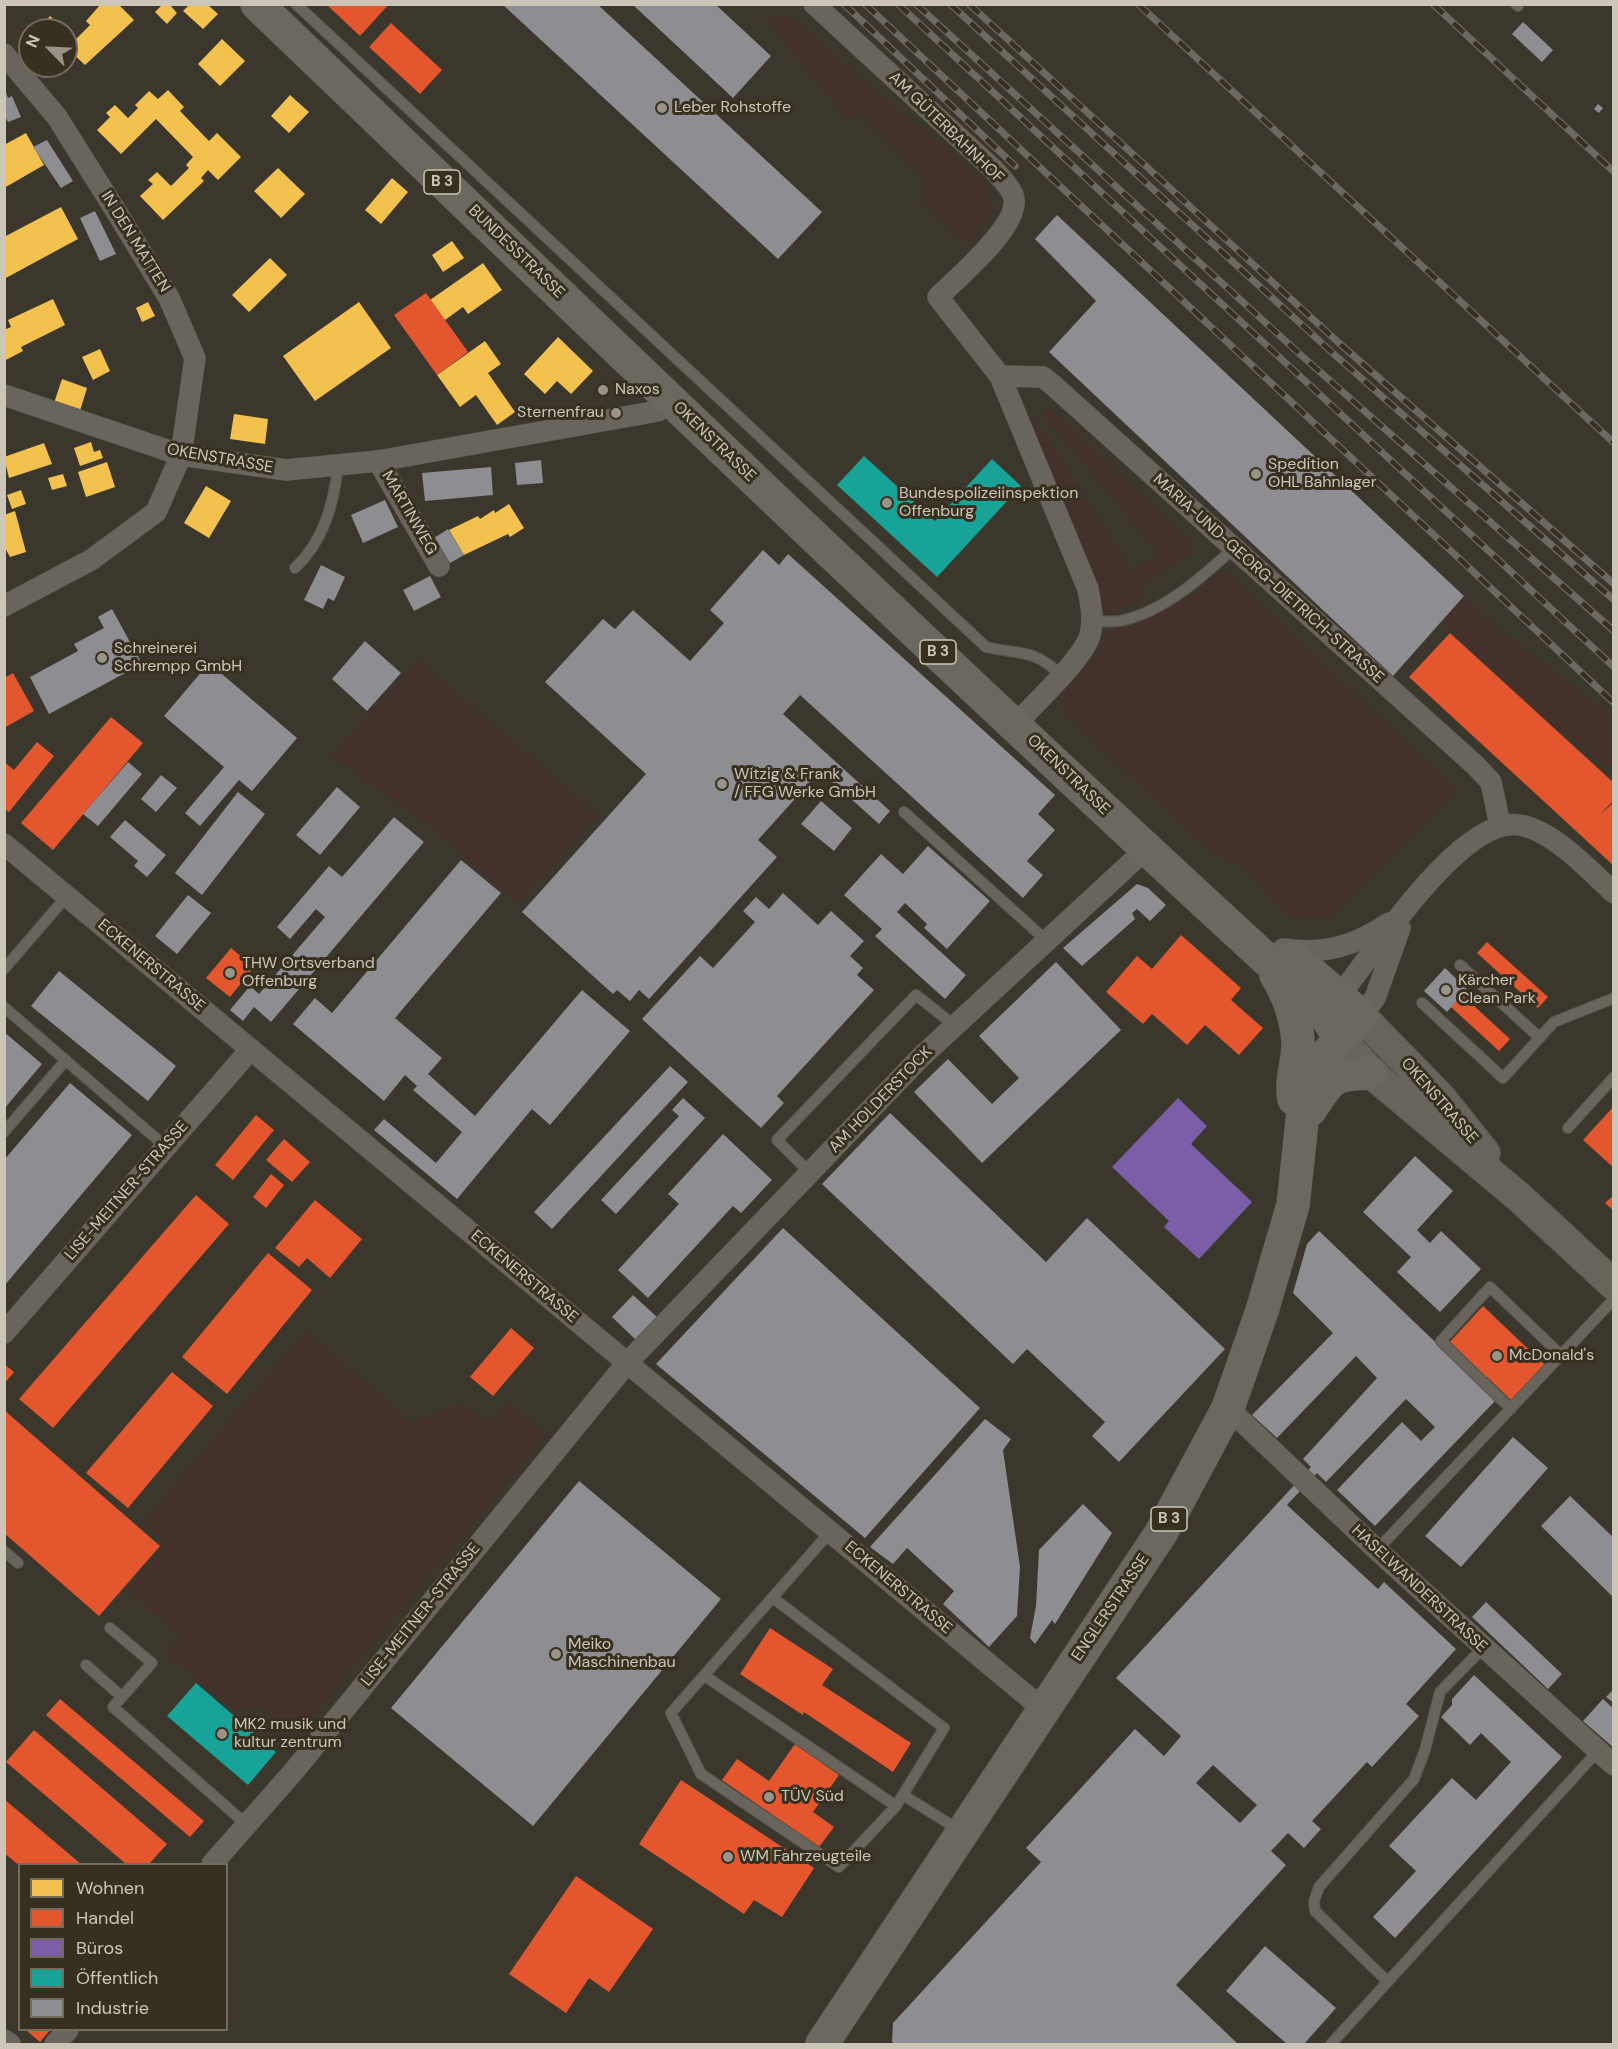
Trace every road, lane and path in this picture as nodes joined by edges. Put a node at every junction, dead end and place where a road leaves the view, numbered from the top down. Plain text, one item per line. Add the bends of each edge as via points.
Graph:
1 (257, 4) edge
2 (296, 4) edge
3 (814, 4) edge
4 (4, 54) edge
5 (1000, 376) junction
6 (4, 395) edge
7 (670, 399) junction
8 (181, 455) junction
9 (378, 461) junction
10 (338, 465) junction
11 (1234, 548) junction
12 (440, 566) dead end
13 (296, 568) dead end
14 (4, 606) edge
15 (1091, 620) junction
16 (1060, 675) junction
17 (1015, 724) junction
18 (903, 813) dead end
19 (1500, 825) junction
20 (4, 844) edge
21 (1146, 849) junction
22 (1614, 893) edge
23 (67, 896) junction
24 (1407, 910) junction
25 (1047, 941) junction
26 (1275, 954) junction
27 (1460, 965) dead end
28 (4, 969) edge
29 (1614, 999) edge
30 (1422, 1003) dead end
31 (4, 1007) edge
32 (1341, 1016) junction
33 (955, 1026) junction
34 (1540, 1038) junction
35 (1298, 1042) junction
36 (250, 1049) junction
37 (66, 1060) junction
38 (1371, 1073) junction
39 (1614, 1077) edge
40 (1299, 1127) junction
41 (1568, 1128) dead end
42 (4, 1132) edge
43 (166, 1147) junction
44 (810, 1173) junction
45 (1520, 1198) junction
46 (1614, 1285) edge
47 (1614, 1299) edge
48 (4, 1333) edge
49 (1562, 1356) junction
50 (627, 1363) junction
51 (1228, 1408) junction
52 (1511, 1409) junction
53 (830, 1532) junction
54 (1377, 1550) junction
55 (4, 1551) edge
56 (18, 1563) dead end
57 (773, 1598) junction
58 (110, 1628) dead end
59 (1483, 1648) junction
60 (86, 1665) dead end
61 (705, 1676) junction
62 (122, 1697) junction
63 (1044, 1710) junction
64 (1606, 1758) edge
65 (903, 1795) junction
66 (896, 1806) junction
67 (246, 1825) junction
68 (963, 1832) junction
69 (213, 1863) edge
70 (1387, 1981) junction
71 (67, 2031) edge
72 (4, 2040) edge
73 (10, 2044) edge
74 (55, 2044) edge
75 (822, 2044) edge
76 (1330, 2044) edge

1 - 7 main road, BUNDESSTRASSE / B 3
2 - 16 lane via 986,647 1008,653 1024,652 1047,662
3 - 5 street, AM GÜTERBAHNHOF via 993,169 1014,195 1013,211 999,236 938,297
4 - 8 street, IN DEN MATTEN via 57,117 169,298 195,358
5 - 11 street, MARIA-UND-GEORG-DIETRICH-STRASSE via 1043,377
5 - 15 street, AM GÜTERBAHNHOF via 1088,589
6 - 8 street, OKENSTRASSE
7 - 9 street, OKENSTRASSE via 658,411
7 - 17 main road, OKENSTRASSE / B 3
8 - 10 street, OKENSTRASSE via 286,470
8 - 14 street, IN DEN MATTEN via 156,512 91,560
9 - 10 street, OKENSTRASSE
9 - 12 street, MARTINWEG
10 - 13 lane via 327,519 310,554
11 - 15 lane via 1203,576 1153,608 1123,621
11 - 19 street, MARIA-UND-GEORG-DIETRICH-STRASSE via 1475,765 1491,782
15 - 16 street, AM GÜTERBAHNHOF via 1090,636 1080,655
16 - 17 street, AM GÜTERBAHNHOF
17 - 21 main road, OKENSTRASSE / B 3
18 - 25 lane
19 - 22 street via 1538,831 1567,850
19 - 24 street via 1471,839 1440,868
20 - 23 street, ECKENERSTRASSE
21 - 25 street, AM HOLDERSTOCK
21 - 26 main road, OKENSTRASSE / B 3
23 - 28 lane
23 - 36 street, ECKENERSTRASSE
24 - 26 street via 1347,947
24 - 32 street
24 - 32 street via 1375,998
25 - 33 street, AM HOLDERSTOCK
26 - 32 main road, OKENSTRASSE / B 3
26 - 35 main road, ENGLERSTRASSE / B 3
27 - 34 lane
29 - 34 lane via 1554,1022
30 - 34 lane via 1503,1078
31 - 37 lane
32 - 35 main road
32 - 38 main road, OKENSTRASSE / B 3
32 - 40 main road, ENGLERSTRASSE / B 3 via 1305,1094
32 - 45 main road, OKENSTRASSE via 1441,1098
33 - 44 street, AM HOLDERSTOCK
33 - 44 lane via 916,995 777,1140
35 - 40 main road, ENGLERSTRASSE / B 3 via 1292,1089
36 - 43 street, LISE-MEITNER-STRASSE
36 - 50 street, ECKENERSTRASSE
37 - 42 lane
37 - 43 lane
38 - 40 main road, ENGLERSTRASSE / B 3 via 1343,1074 1331,1079
38 - 45 main road, OKENSTRASSE
39 - 41 lane
40 - 51 main road, ENGLERSTRASSE / B 3 via 1293,1205
43 - 48 street, LISE-MEITNER-STRASSE
44 - 50 street, AM HOLDERSTOCK
45 - 46 main road, OKENSTRASSE
47 - 49 lane
49 - 52 lane
49 - 52 lane via 1490,1287 1441,1341
50 - 53 street, ECKENERSTRASSE
50 - 67 street, LISE-MEITNER-STRASSE via 302,1762
51 - 54 street, HASELWANDERSTRASSE
51 - 63 main road, ENGLERSTRASSE / B 3 via 1161,1533
52 - 54 lane
53 - 57 lane
53 - 63 street, ECKENERSTRASSE
54 - 59 street, HASELWANDERSTRASSE
55 - 56 lane
57 - 61 lane
57 - 65 lane via 944,1728
58 - 62 lane via 152,1663
59 - 64 street, HASELWANDERSTRASSE
59 - 70 lane via 1440,1692 1414,1779 1319,1887 1314,1901 1315,1911
60 - 62 lane
61 - 66 lane
61 - 66 lane via 671,1713 701,1773 839,1867
62 - 67 lane via 113,1707
63 - 68 main road, ENGLERSTRASSE / B 3
64 - 70 lane
65 - 66 lane
65 - 68 lane
67 - 69 street, LISE-MEITNER-STRASSE
68 - 75 main road, ENGLERSTRASSE / B 3
70 - 76 lane
71 - 74 street
72 - 73 street

